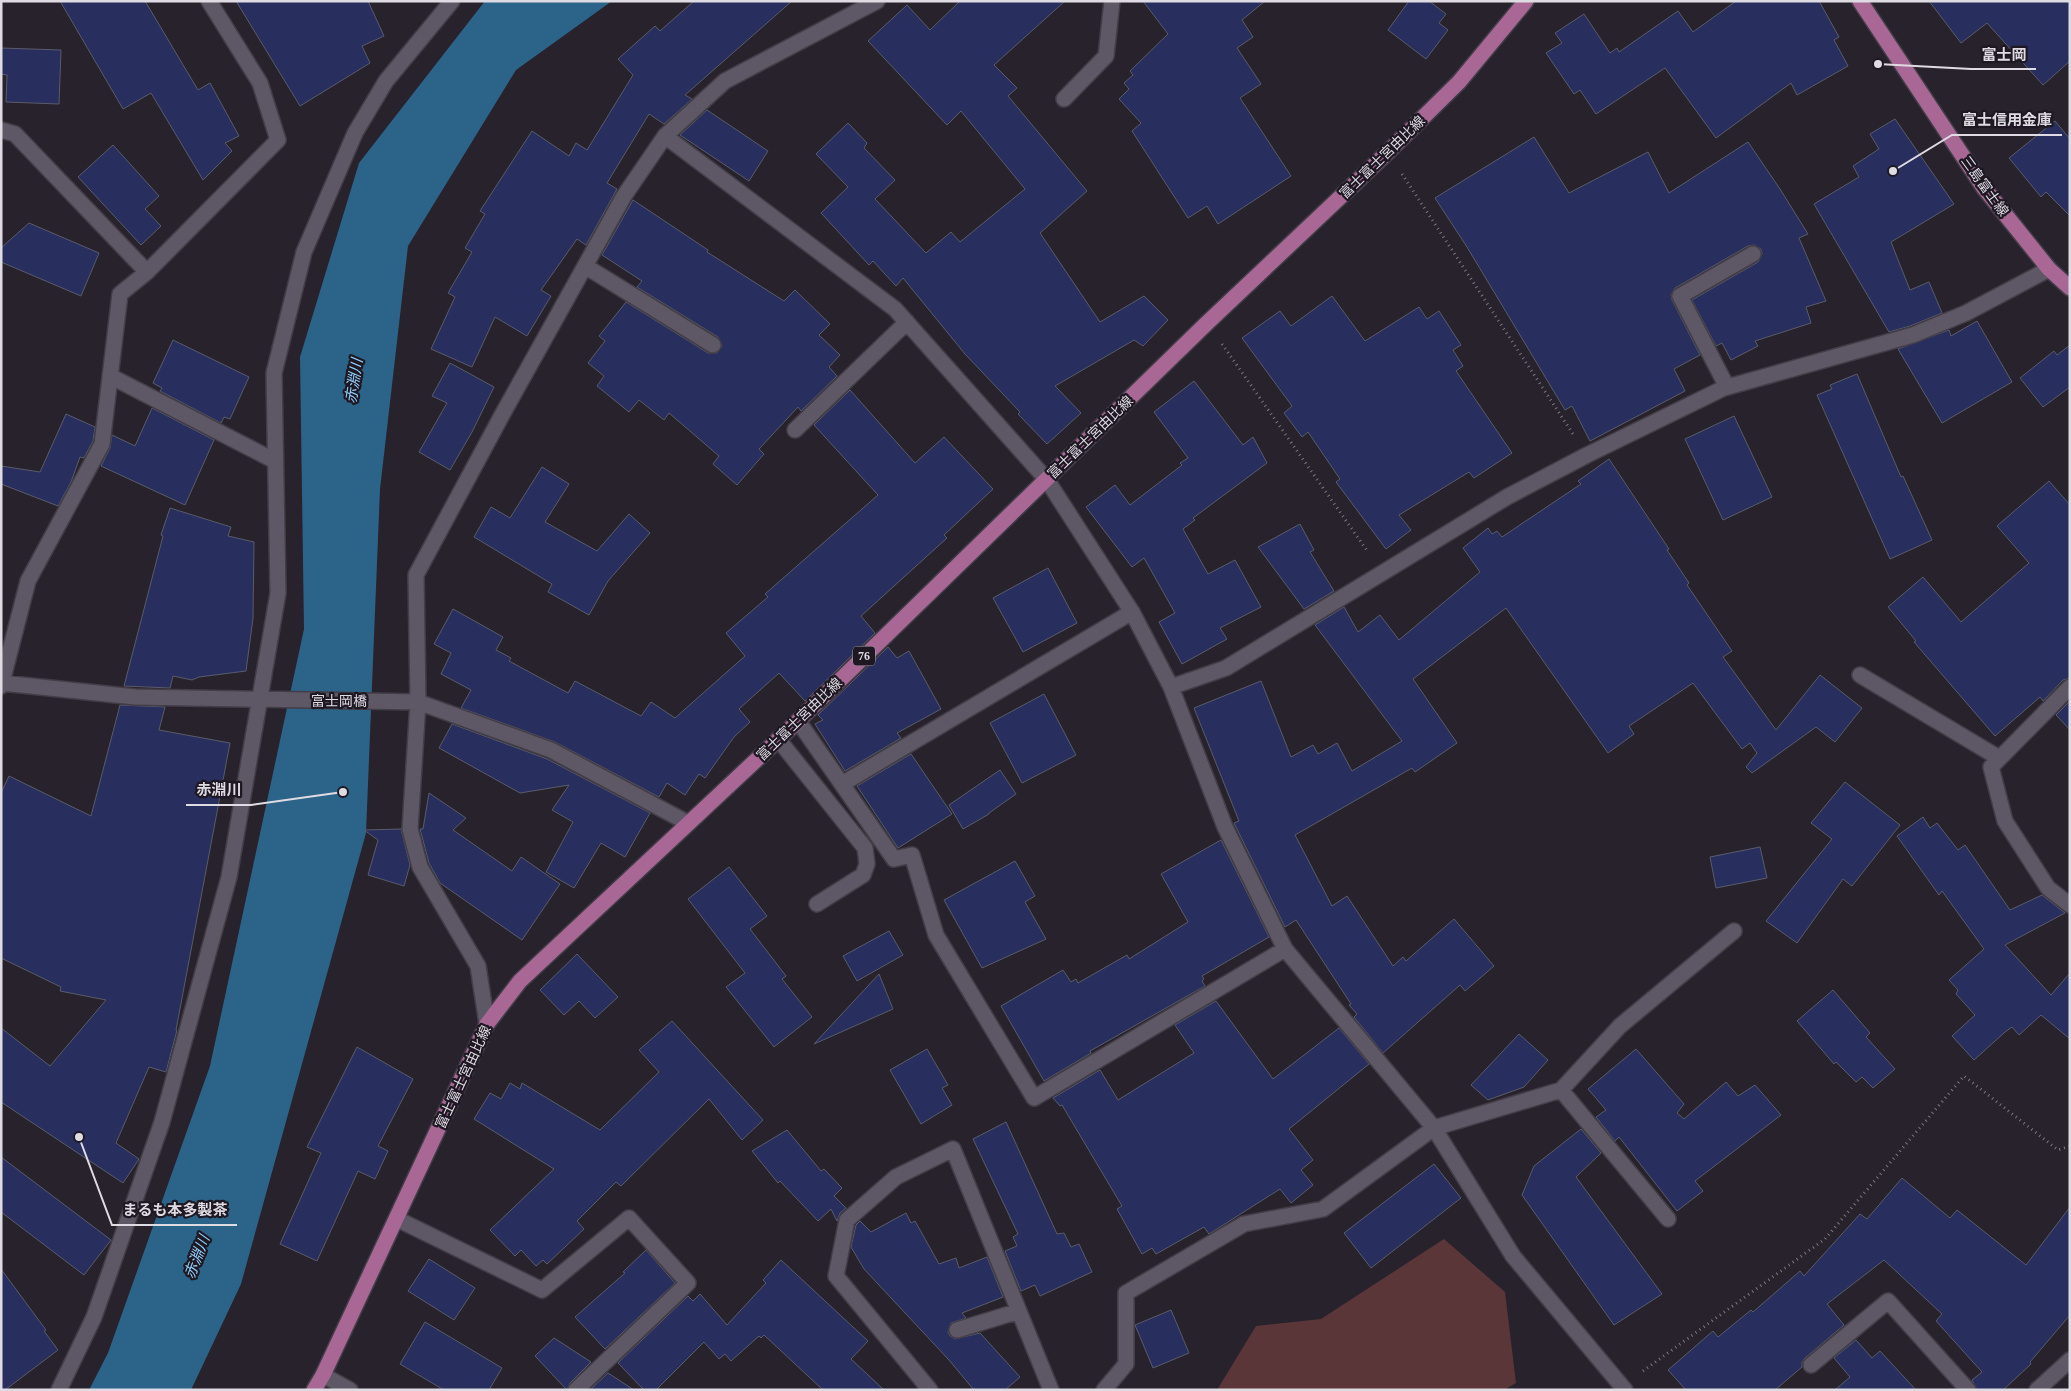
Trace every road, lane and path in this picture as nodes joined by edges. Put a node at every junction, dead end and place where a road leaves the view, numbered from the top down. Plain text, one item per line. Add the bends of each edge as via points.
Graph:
1 (209, 1) edge
2 (877, 1) edge
3 (1112, 1) edge
4 (1526, 1) edge
5 (1860, 1) edge
6 (446, 3) edge
7 (1064, 99) dead end
8 (1, 130) edge
9 (665, 136) junction
10 (1388, 152) junction
11 (1753, 254) dead end
12 (585, 266) junction
13 (2049, 269) junction
14 (147, 272) junction
15 (2070, 288) edge
16 (907, 322) junction
17 (1207, 323) junction
18 (713, 345) dead end
19 (110, 376) junction
20 (1727, 387) junction
21 (795, 430) dead end
22 (1587, 455) junction
23 (275, 461) junction
24 (1047, 480) junction
25 (1382, 573) junction
26 (1132, 612) junction
27 (1860, 675) dead end
28 (2, 685) edge
29 (2070, 687) edge
30 (1170, 688) junction
31 (260, 701) junction
32 (418, 702) junction
33 (798, 721) junction
34 (778, 739) junction
35 (1999, 758) junction
36 (842, 784) junction
37 (688, 823) junction
38 (817, 904) dead end
39 (2070, 905) edge
40 (1734, 931) dead end
41 (1285, 949) junction
42 (487, 1024) junction
43 (1561, 1090) junction
44 (1434, 1128) junction
45 (2070, 1146) edge
46 (1668, 1218) dead end
47 (396, 1219) junction
48 (1019, 1311) junction
49 (957, 1330) dead end
50 (2070, 1360) edge
51 (1811, 1365) dead end
52 (323, 1375) junction
53 (1624, 1388) edge
54 (60, 1390) edge
55 (314, 1390) edge
56 (350, 1390) edge
57 (576, 1390) edge
58 (930, 1390) edge
59 (1051, 1390) edge
60 (1104, 1390) edge
61 (1968, 1390) edge
62 (2038, 1390) edge

1 - 14 street via 260,83 278,140
2 - 9 street via 725,81
3 - 7 street via 1106,56
4 - 10 main road, 富士富士宮由比線 / 76 via 1459,82
5 - 13 main road, 三島富士線 via 1984,188
6 - 23 street via 386,81 355,133 304,252 274,373
8 - 14 street via 14,134
9 - 12 street via 624,196
9 - 16 street via 895,308
10 - 17 main road, 富士富士宮由比線 / 76
10 - 22 path
11 - 20 street via 1680,296
12 - 18 street
12 - 32 street via 416,575
13 - 15 main road, 三島富士線
13 - 20 street via 1966,313 1914,335
14 - 19 street via 120,294
16 - 21 street
16 - 24 street
17 - 24 main road, 富士富士宮由比線 / 76
17 - 25 path
19 - 23 street
19 - 28 street via 102,444 28,581
20 - 22 street
22 - 25 street via 1507,497
23 - 31 street via 278,594
24 - 26 street
24 - 33 main road, 富士富士宮由比線 / 76
25 - 30 street via 1226,668
26 - 30 street
26 - 36 street
27 - 35 street
28 - 31 street, 富士岡橋 via 135,697
29 - 35 street
30 - 41 street via 1225,827
31 - 32 street, 富士岡橋
31 - 54 street via 230,877 162,1122 94,1317
32 - 37 street, 富士岡橋 via 551,750
32 - 42 street via 410,829 420,866 478,966
33 - 34 main road, 富士富士宮由比線 / 76
33 - 36 street
34 - 37 main road, 富士富士宮由比線 / 76
34 - 38 street via 866,848 867,864 863,874
35 - 39 street via 1991,767 2005,821 2048,888
36 - 41 street via 894,859 912,855 936,935 1034,1098
37 - 42 main road, 富士富士宮由比線 / 76 via 520,980
40 - 43 street via 1620,1026
41 - 44 street
42 - 47 main road, 富士富士宮由比線 / 76
43 - 44 street
43 - 46 street
44 - 53 street via 1513,1256
44 - 60 street via 1322,1209 1244,1224 1126,1294 1126,1364
45 - 53 path via 2058,1150 1964,1076 1826,1240
47 - 52 main road, 富士富士宮由比線 / 76
47 - 57 street via 542,1290 629,1218 688,1283
48 - 49 street
48 - 58 street via 953,1149 896,1177 866,1202 848,1220 836,1276
48 - 59 street
50 - 62 street
51 - 61 street via 1888,1301
52 - 55 main road, 富士富士宮由比線 / 76
52 - 56 street

